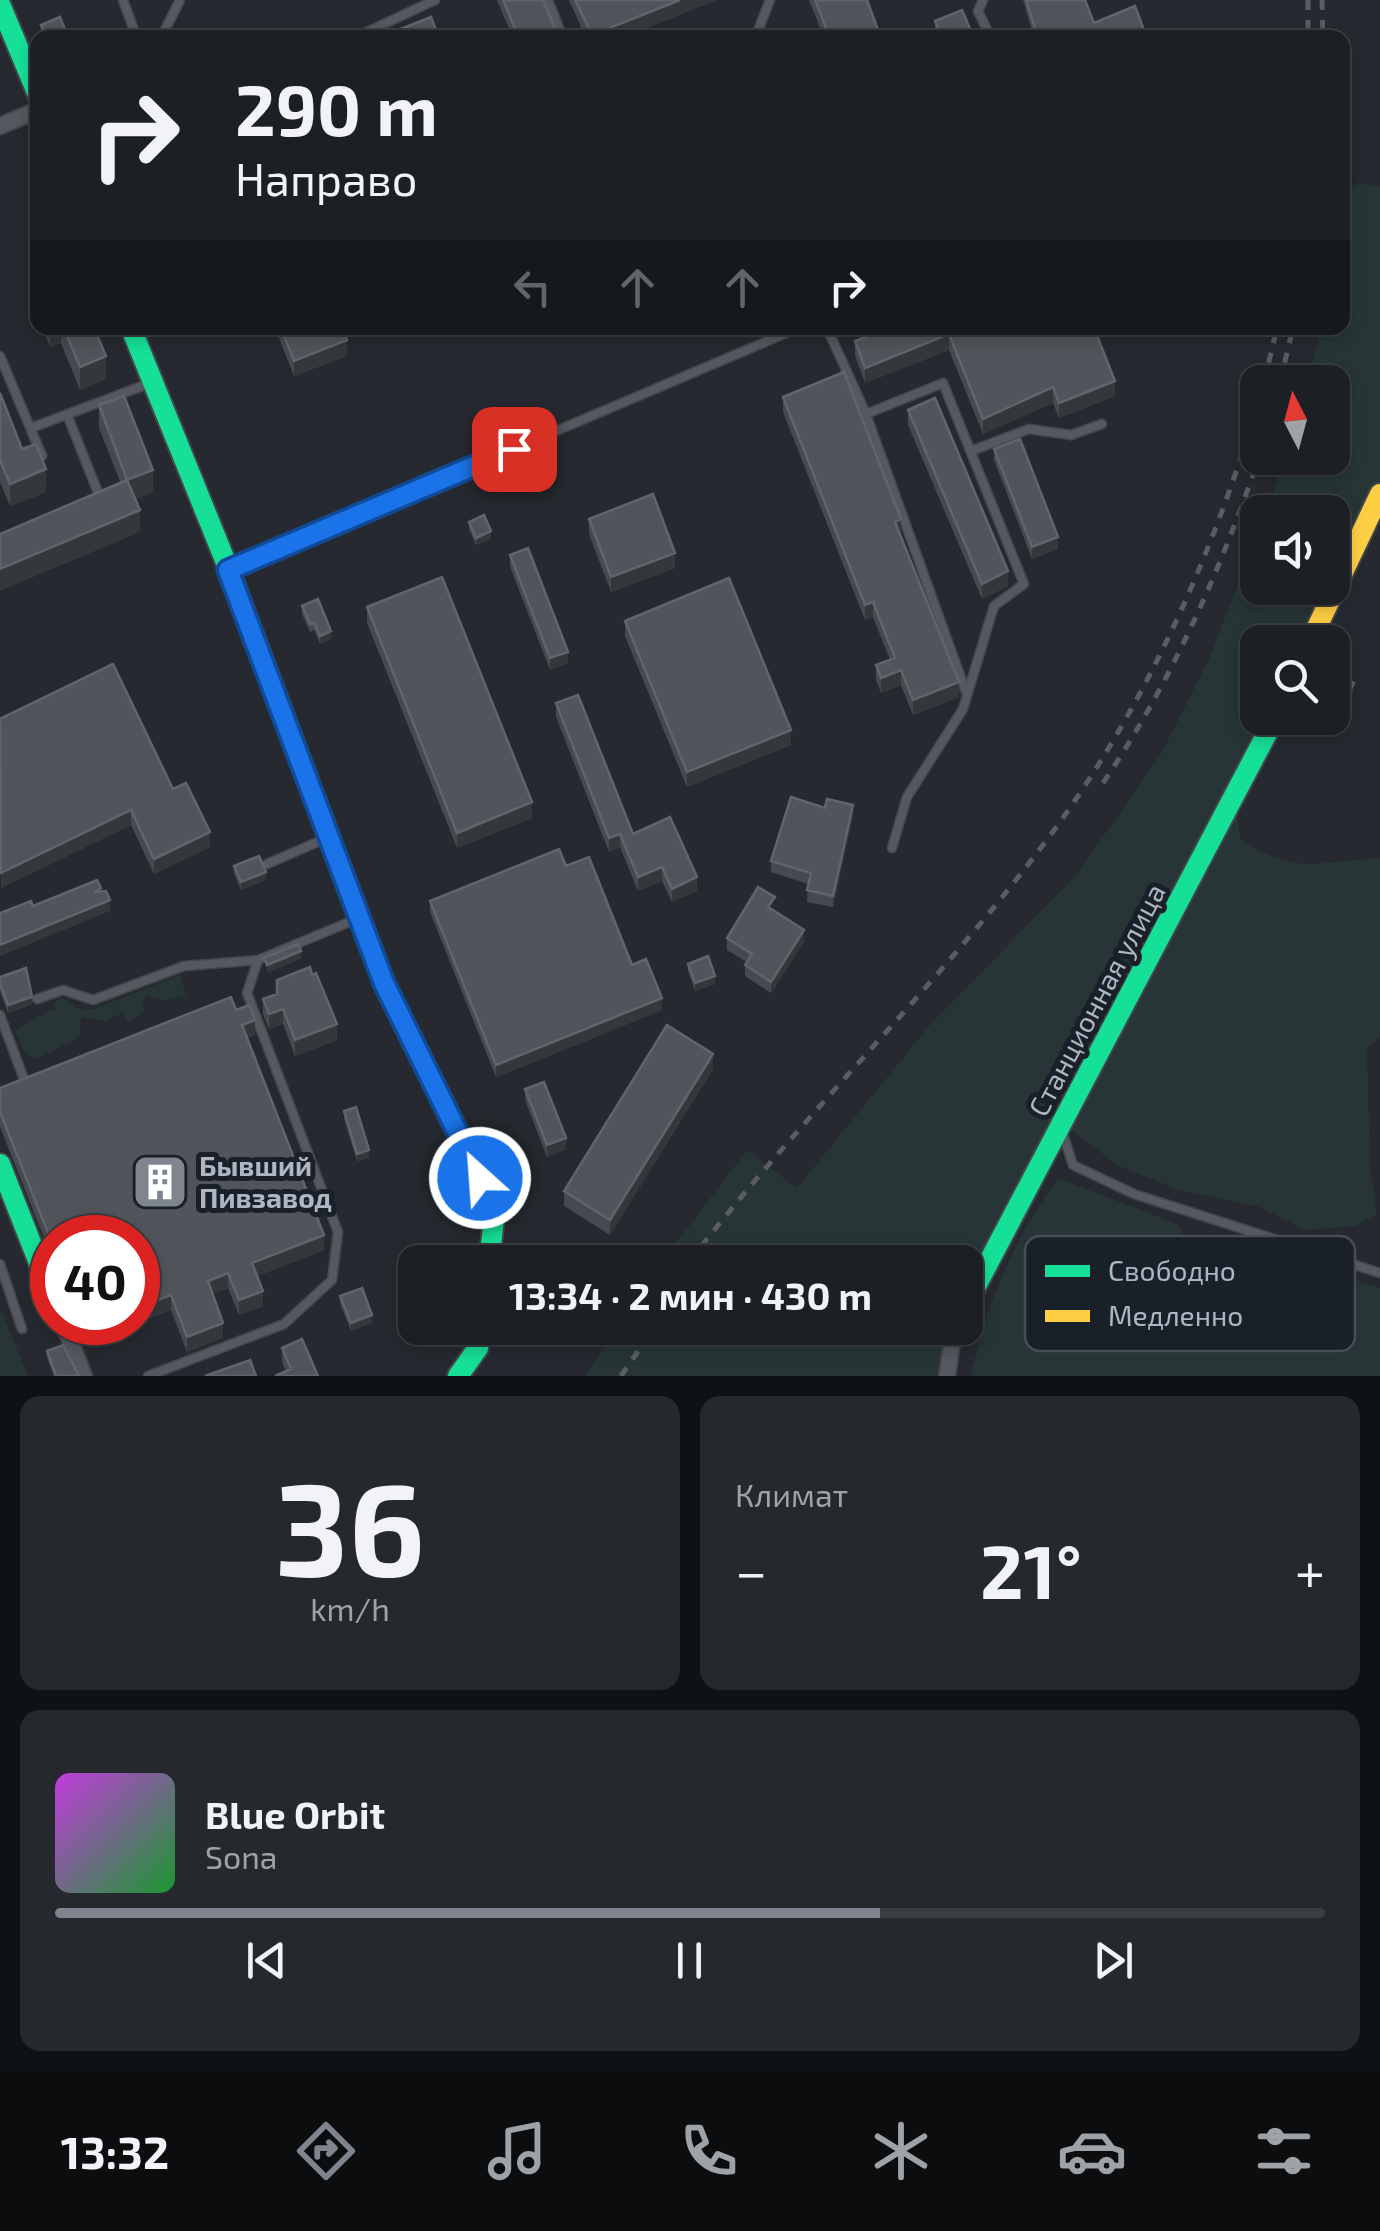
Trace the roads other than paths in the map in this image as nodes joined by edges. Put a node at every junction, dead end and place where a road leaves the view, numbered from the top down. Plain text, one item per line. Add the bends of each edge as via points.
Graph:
1 (123, 0) edge
2 (180, 0) edge
3 (434, 0) edge
4 (548, 0) edge
5 (770, 0) edge
6 (983, 0) edge
7 (0, 4) edge
8 (134, 30) edge
9 (165, 30) edge
10 (371, 30) edge
11 (560, 30) edge
12 (758, 30) edge
13 (987, 30) edge
14 (30, 79) edge
15 (30, 102) edge
16 (0, 126) edge
17 (134, 335) edge
18 (782, 335) edge
19 (830, 335) edge
20 (0, 356) edge
21 (153, 382) junction
22 (866, 414) junction
23 (68, 417) junction
24 (1102, 424) dead end
25 (30, 428) junction
26 (971, 452) junction
27 (42, 456) edge
28 (1380, 494) edge
29 (86, 510) edge
30 (228, 570) junction
31 (1318, 625) edge
32 (967, 694) junction
33 (1266, 735) edge
34 (329, 838) junction
35 (892, 848) dead end
36 (267, 864) edge
37 (360, 918) junction
38 (258, 960) junction
39 (247, 993) junction
40 (37, 999) dead end
41 (228, 1000) edge
42 (0, 1015) edge
43 (43, 1074) edge
44 (24, 1082) junction
45 (12, 1085) edge
46 (1061, 1127) junction
47 (0, 1164) edge
48 (1265, 1236) edge
49 (30, 1240) edge
50 (491, 1245) edge
51 (0, 1264) edge
52 (1355, 1265) edge
53 (983, 1273) edge
54 (1380, 1273) edge
55 (22, 1329) dead end
56 (72, 1345) edge
57 (478, 1345) edge
58 (952, 1345) edge
59 (84, 1376) edge
60 (148, 1376) edge
61 (458, 1376) edge
62 (947, 1376) edge

1 - 8 lane
2 - 9 lane
3 - 10 lane
4 - 11 lane
5 - 12 lane
6 - 13 lane via 978,11
7 - 14 street
15 - 16 street
17 - 21 street
18 - 30 lane
19 - 22 lane
20 - 25 lane
21 - 23 lane
21 - 30 street
22 - 26 lane via 943,383
22 - 32 lane
23 - 25 lane
23 - 29 lane via 102,503
24 - 26 lane via 1072,435 1029,429
25 - 27 lane
26 - 32 lane via 1024,584 994,606
28 - 31 street
30 - 34 street
32 - 35 lane via 955,728 908,797
33 - 46 street, Станционная улица
34 - 36 lane
34 - 37 street
37 - 38 lane
37 - 50 street via 384,983 495,1210
38 - 39 lane
38 - 40 lane via 184,966 93,1000 63,990
39 - 41 lane
39 - 60 lane via 338,1232 332,1280 284,1324
42 - 44 lane
43 - 44 lane
44 - 45 lane
46 - 48 lane via 1073,1165 1134,1194
46 - 53 street, Станционная улица
47 - 49 street
51 - 55 lane
52 - 54 lane
56 - 59 street
57 - 61 street
58 - 62 street

